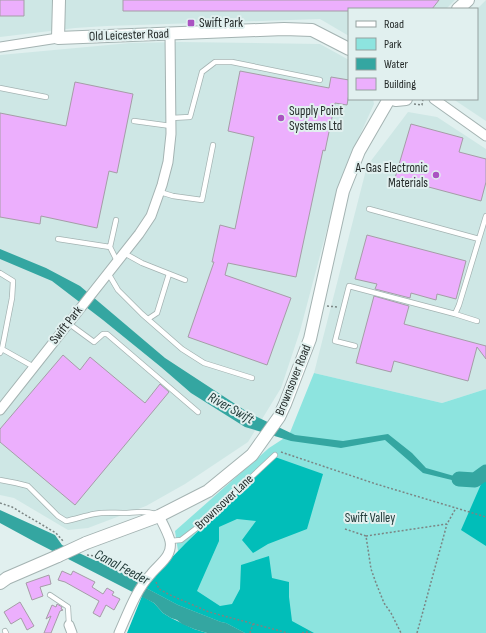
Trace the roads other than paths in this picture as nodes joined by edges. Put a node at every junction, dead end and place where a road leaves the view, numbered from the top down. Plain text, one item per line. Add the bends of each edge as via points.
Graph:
1 (59, 0) edge
2 (468, 0) edge
3 (459, 8) edge
4 (170, 34) junction
5 (58, 38) junction
6 (0, 47) edge
7 (348, 48) edge
8 (320, 80) dead end
9 (0, 88) edge
10 (46, 97) dead end
11 (388, 100) edge
12 (435, 100) edge
13 (134, 121) dead end
14 (171, 122) junction
15 (486, 136) edge
16 (213, 145) dead end
17 (160, 192) junction
18 (369, 209) dead end
19 (486, 216) edge
20 (116, 220) dead end
21 (58, 239) dead end
22 (479, 239) junction
23 (110, 247) junction
24 (124, 253) junction
25 (117, 261) junction
26 (0, 273) edge
27 (169, 274) junction
28 (107, 275) junction
29 (185, 280) dead end
30 (455, 314) junction
31 (148, 319) junction
32 (477, 322) dead end
33 (68, 323) junction
34 (355, 346) dead end
35 (1, 351) edge
36 (34, 366) junction
37 (252, 378) dead end
38 (0, 410) edge
39 (198, 412) dead end
40 (275, 455) road end
41 (0, 480) edge
42 (159, 516) junction
43 (170, 541) junction
44 (0, 583) edge
45 (50, 595) dead end
46 (71, 629) edge
47 (119, 633) edge

1 - 5 street
2 - 3 street
4 - 5 street, Old Leicester Road
4 - 7 street, Old Leicester Road via 312,30
4 - 14 street, Swift Park
5 - 6 street, Old Leicester Road
8 - 14 lane via 232,62 215,62 202,72 190,116
9 - 10 lane
11 - 42 street, Brownsover Road via 359,151 343,191 310,339 279,417 252,455 208,491
12 - 15 street
13 - 14 lane
14 - 17 street, Swift Park via 168,162
16 - 17 lane via 202,200
17 - 24 street, Swift Park via 151,216
18 - 22 lane
19 - 22 lane
20 - 23 lane
21 - 23 lane
22 - 30 lane
23 - 25 lane
24 - 25 street, Swift Park
24 - 27 lane
25 - 28 street, Swift Park
26 - 35 lane via 13,281
27 - 29 lane
27 - 31 lane via 157,313
28 - 31 lane via 118,290
28 - 33 street, Swift Park
30 - 32 lane
30 - 34 lane via 349,286 335,340
31 - 37 lane via 182,349 204,363
33 - 36 street, Swift Park
33 - 39 lane via 94,342 103,334 107,334
35 - 36 lane
36 - 38 street, Swift Park
40 - 43 lane, Brownsover Lane via 198,527 181,540
41 - 42 lane via 28,486 66,521 108,512 151,513
42 - 43 street
42 - 44 street, Brownsover Road, bridge via 86,543
43 - 47 street via 167,558 145,582
45 - 46 lane via 68,607

